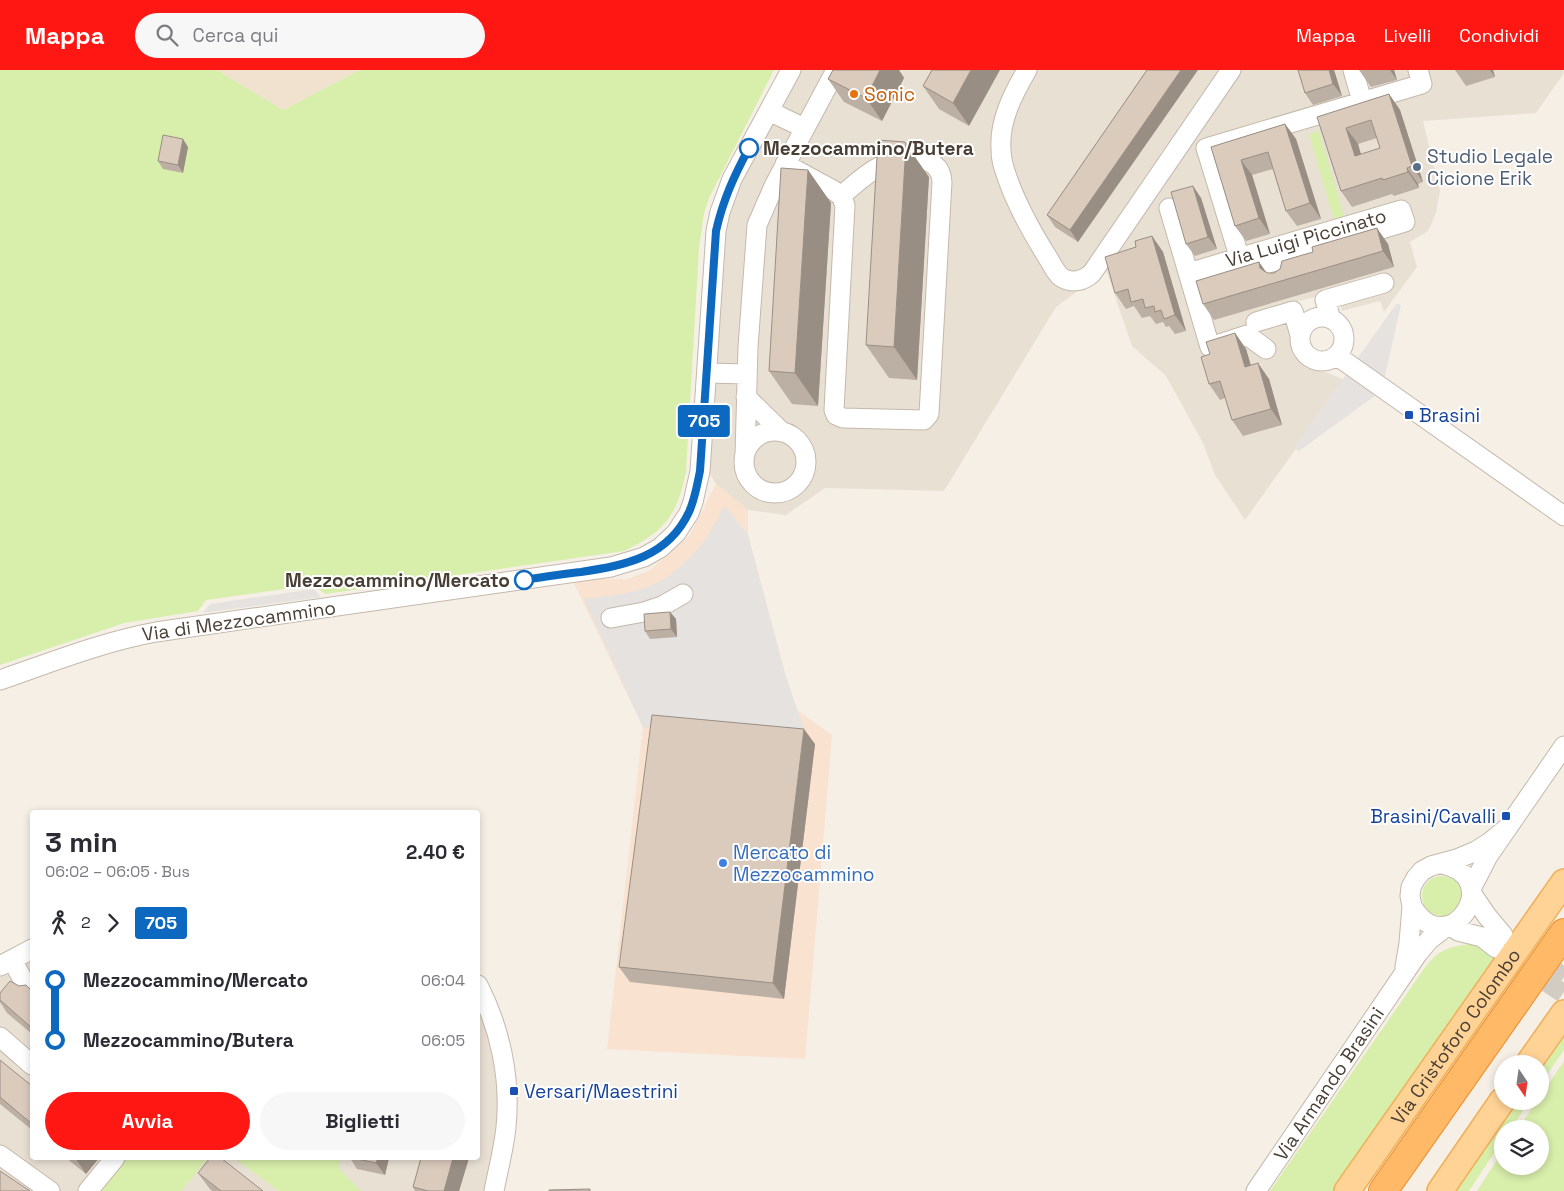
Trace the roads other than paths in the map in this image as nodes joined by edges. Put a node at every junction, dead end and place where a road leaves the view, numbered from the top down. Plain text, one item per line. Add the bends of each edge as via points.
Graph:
1 (791, 70) edge
2 (836, 70) edge
3 (1027, 70) edge
4 (1231, 70) edge
5 (1353, 70) edge
6 (1418, 70) edge
7 (1362, 102) junction
8 (769, 112) junction
9 (804, 128) junction
10 (1187, 134) junction
11 (1206, 148) junction
12 (785, 164) junction
13 (841, 196) junction
14 (1168, 208) dead end
15 (1350, 232) dead end
16 (1310, 251) junction
17 (1241, 264) junction
18 (1190, 279) junction
19 (1384, 283) dead end
20 (1332, 318) junction
21 (1256, 322) dead end
22 (1300, 335) junction
23 (1266, 349) dead end
24 (1337, 356) junction
25 (708, 373) junction
26 (746, 374) junction
27 (746, 397) junction
28 (782, 432) junction
29 (744, 455) junction
30 (1564, 516) edge
31 (683, 594) dead end
32 (611, 618) dead end
33 (0, 680) edge
34 (1564, 746) edge
35 (1506, 828) junction
36 (1441, 864) junction
37 (1564, 882) edge
38 (1471, 891) junction
39 (1412, 906) junction
40 (1449, 925) junction
41 (1564, 933) edge
42 (30, 950) edge
43 (6, 963) edge
44 (1564, 966) edge
45 (1402, 977) junction
46 (30, 989) edge
47 (480, 990) edge
48 (1564, 1012) edge
49 (0, 1037) edge
50 (1534, 1055) edge
51 (30, 1063) edge
52 (1496, 1110) edge
53 (0, 1155) edge
54 (113, 1160) edge
55 (50, 1191) edge
56 (88, 1191) edge
57 (494, 1191) edge
58 (1256, 1191) edge
59 (1347, 1191) edge
60 (1383, 1191) edge
61 (1406, 1191) edge
62 (1440, 1191) edge

1 - 8 street, Via di Mezzocammino
2 - 9 street
3 - 10 street via 1005,118 1002,162 1041,248 1066,280 1082,280 1092,273
4 - 10 street
5 - 7 street
6 - 7 street via 1422,84
7 - 11 street
8 - 9 street
8 - 25 street, Via di Mezzocammino via 732,180 720,212 714,247
9 - 12 street
10 - 11 street
11 - 17 street
12 - 13 street
12 - 26 street via 757,225
13 - 13 street via 845,210 834,412 843,418 924,420 929,414 942,182 940,170 920,159 891,162 873,170
14 - 18 street
15 - 16 street, Via Luigi Piccinato
16 - 17 street, Via Luigi Piccinato
16 - 17 street, Via Luigi Piccinato via 1279,269
17 - 18 street, Via Luigi Piccinato
18 - 23 street via 1210,347 1247,335
19 - 20 street via 1325,300
20 - 22 street via 1312,319
20 - 24 street via 1344,336 1342,351
21 - 22 street via 1293,311
22 - 24 street via 1301,348 1310,359 1324,362
24 - 30 street
25 - 26 street
25 - 33 street, Via di Mezzocammino via 700,471 693,502 670,540 644,557 611,567 142,635
26 - 27 street
27 - 28 street
27 - 29 street
28 - 29 street via 770,431 758,436
28 - 29 street via 794,437 806,454 803,477 788,491 776,494 755,486 744,467
31 - 32 street via 662,606
34 - 35 street, Via Armando Brasini
35 - 36 street, Via Armando Brasini via 1476,851
35 - 38 street, Via Armando Brasini via 1483,863
36 - 38 street via 1460,871
36 - 39 street, Via Armando Brasini via 1422,871 1416,878 1411,887
37 - 59 main road, Via Cristoforo Colombo
38 - 40 street, Via Armando Brasini via 1467,912
38 - 40 street via 1499,941 1458,931
39 - 40 street via 1424,921 1433,925
39 - 45 street, Via Armando Brasini
40 - 45 street, Via Armando Brasini via 1426,944
41 - 60 highway, Via Cristoforo Colombo
42 - 43 street
43 - 46 street
44 - 61 highway
45 - 58 street, Via Armando Brasini
47 - 57 street via 494,1025 506,1077 506,1128
48 - 50 main road
49 - 51 street
52 - 62 main road
53 - 55 street
54 - 56 street

